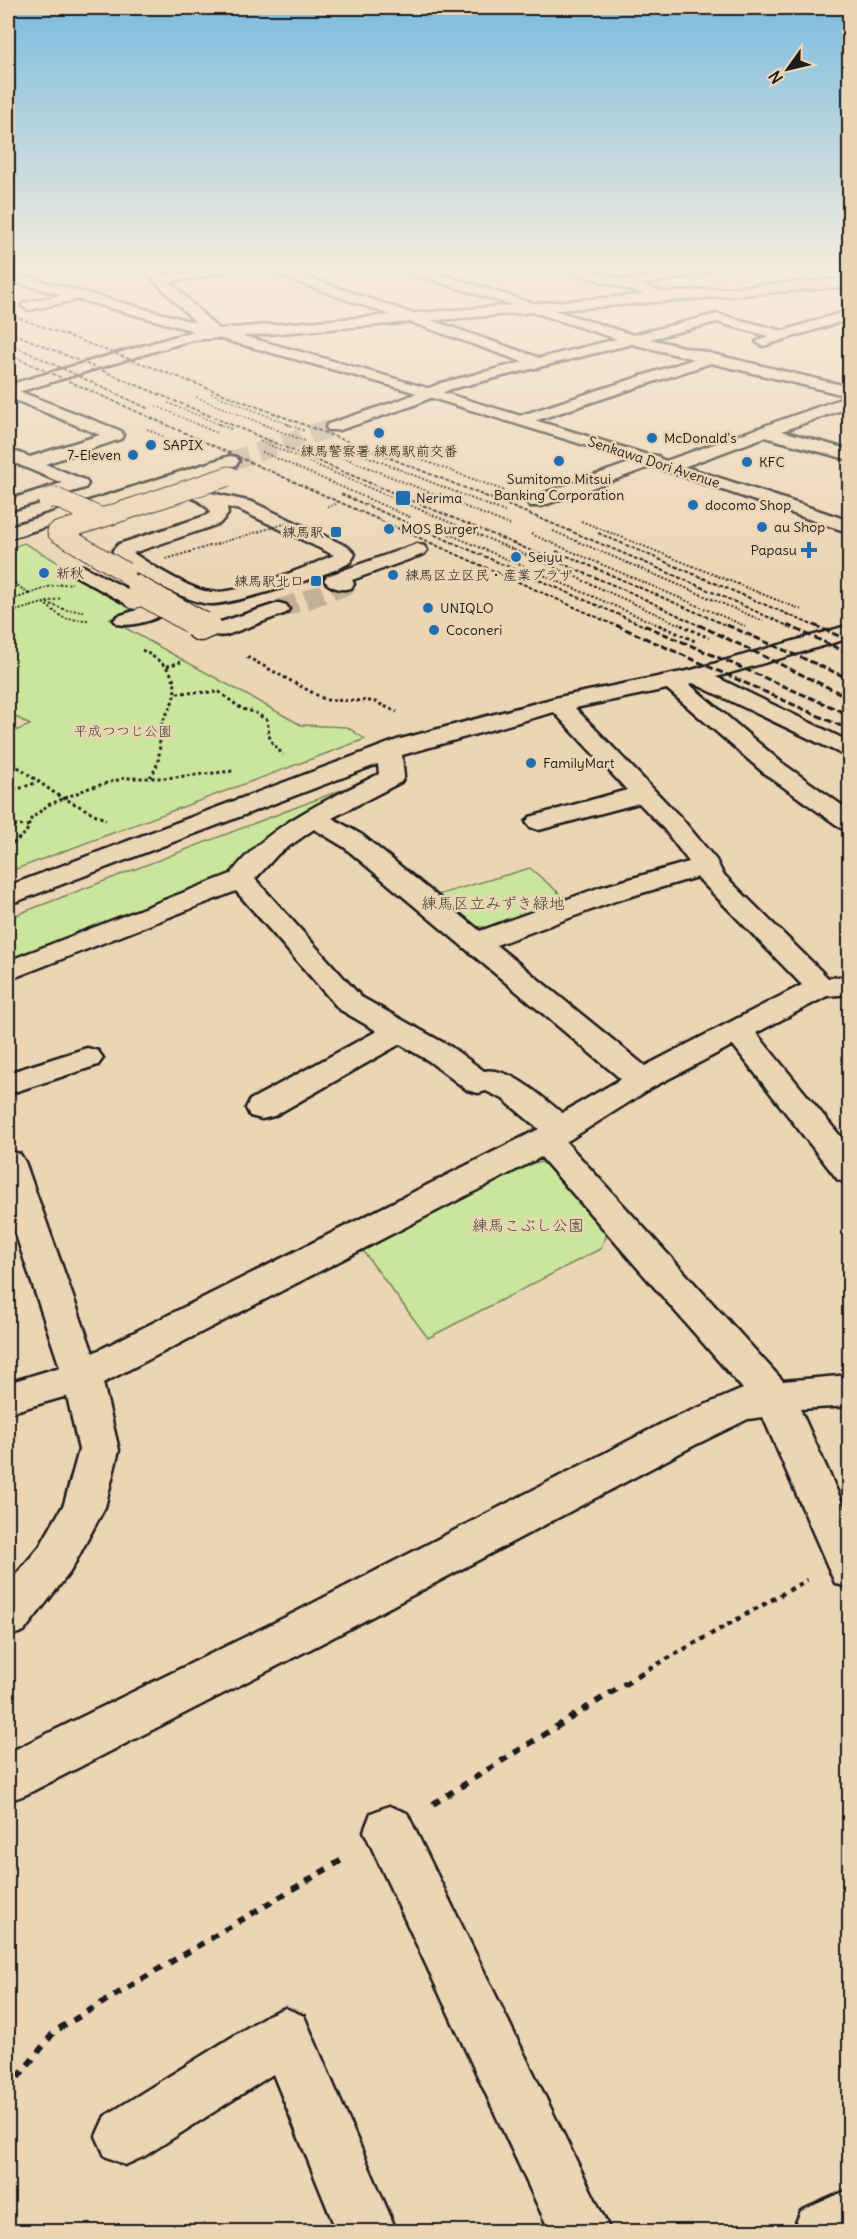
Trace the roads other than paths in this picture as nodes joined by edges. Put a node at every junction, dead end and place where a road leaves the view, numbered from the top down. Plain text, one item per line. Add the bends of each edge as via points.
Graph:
1 (66, 373) edge
2 (362, 373) edge
3 (497, 373) edge
4 (665, 373) edge
5 (771, 373) edge
6 (8, 391) edge
7 (849, 392) edge
8 (433, 393) junction
9 (849, 401) edge
10 (522, 420) junction
11 (334, 427) tunnel mouth
12 (766, 432) junction
13 (8, 454) edge
14 (849, 455) edge
15 (30, 463) junction
16 (661, 463) junction
17 (170, 481) junction
18 (205, 497) junction
19 (47, 499) dead end
20 (536, 502) road end
21 (8, 506) edge
22 (102, 518) junction
23 (849, 527) edge
24 (8, 533) edge
25 (417, 550) dead end
26 (83, 572) dead end
27 (344, 584) tunnel mouth
28 (132, 585) junction
29 (279, 609) tunnel mouth
30 (125, 620) dead end
31 (849, 631) edge
32 (684, 679) junction
33 (559, 704) junction
34 (389, 751) junction
35 (849, 751) edge
36 (645, 793) junction
37 (314, 818) junction
38 (539, 822) dead end
39 (849, 823) edge
40 (706, 866) junction
41 (241, 880) junction
42 (8, 895) edge
43 (477, 942) junction
44 (8, 971) edge
45 (835, 986) edge
46 (737, 1030) junction
47 (400, 1031) junction
48 (87, 1058) dead end
49 (642, 1080) junction
50 (8, 1084) edge
51 (262, 1108) dead end
52 (553, 1136) junction
53 (8, 1162) edge
54 (849, 1172) edge
55 (17, 1219) edge
56 (81, 1376) junction
57 (849, 1390) edge
58 (8, 1398) edge
59 (775, 1399) junction
60 (849, 1569) edge
61 (8, 1617) edge
62 (8, 1778) edge
63 (389, 1831) dead end
64 (125, 2136) dead end
65 (849, 2218) edge
66 (367, 2232) edge
67 (581, 2232) edge
68 (822, 2232) edge

1 - 6 street
2 - 8 street, Senkawa Dori Avenue
3 - 8 street
4 - 10 street
5 - 7 street
6 - 15 street via 115,435
8 - 10 street, Senkawa Dori Avenue
8 - 11 street
9 - 12 street
10 - 16 street, Senkawa Dori Avenue
12 - 14 street
12 - 16 street
13 - 15 street
15 - 21 street via 79,484
16 - 20 street
16 - 23 street, Senkawa Dori Avenue
17 - 18 street
17 - 22 street, bridge via 233,472
17 - 24 street
18 - 18 street via 246,506 341,551 344,558 237,595 212,599 195,595 123,555 126,548 212,520 219,514 218,507
19 - 22 street, bridge via 54,497
22 - 28 street, bridge via 57,532
25 - 27 street via 334,580
26 - 28 street
28 - 29 street, bridge via 219,630
28 - 30 street via 155,611
31 - 32 street
32 - 33 street
32 - 35 street
32 - 39 street via 773,768
33 - 34 street
33 - 36 street
34 - 37 street via 392,777
34 - 42 street
36 - 38 street
36 - 40 street
37 - 41 street via 276,843
37 - 43 street via 353,841
40 - 43 street via 608,894
40 - 45 street via 711,877
41 - 44 street
41 - 47 street via 350,1003
43 - 49 street
45 - 46 street
46 - 49 street
46 - 54 street
47 - 51 street
47 - 52 street via 440,1054 478,1083 491,1080 511,1089
48 - 50 street
49 - 52 street
52 - 56 street
52 - 59 street
53 - 55 street
55 - 56 street
56 - 58 street
56 - 61 street via 99,1450 84,1507 55,1559
57 - 59 street
59 - 60 street
59 - 62 street via 741,1405 681,1433 310,1627
63 - 67 street
64 - 66 street via 285,2035
65 - 68 street

